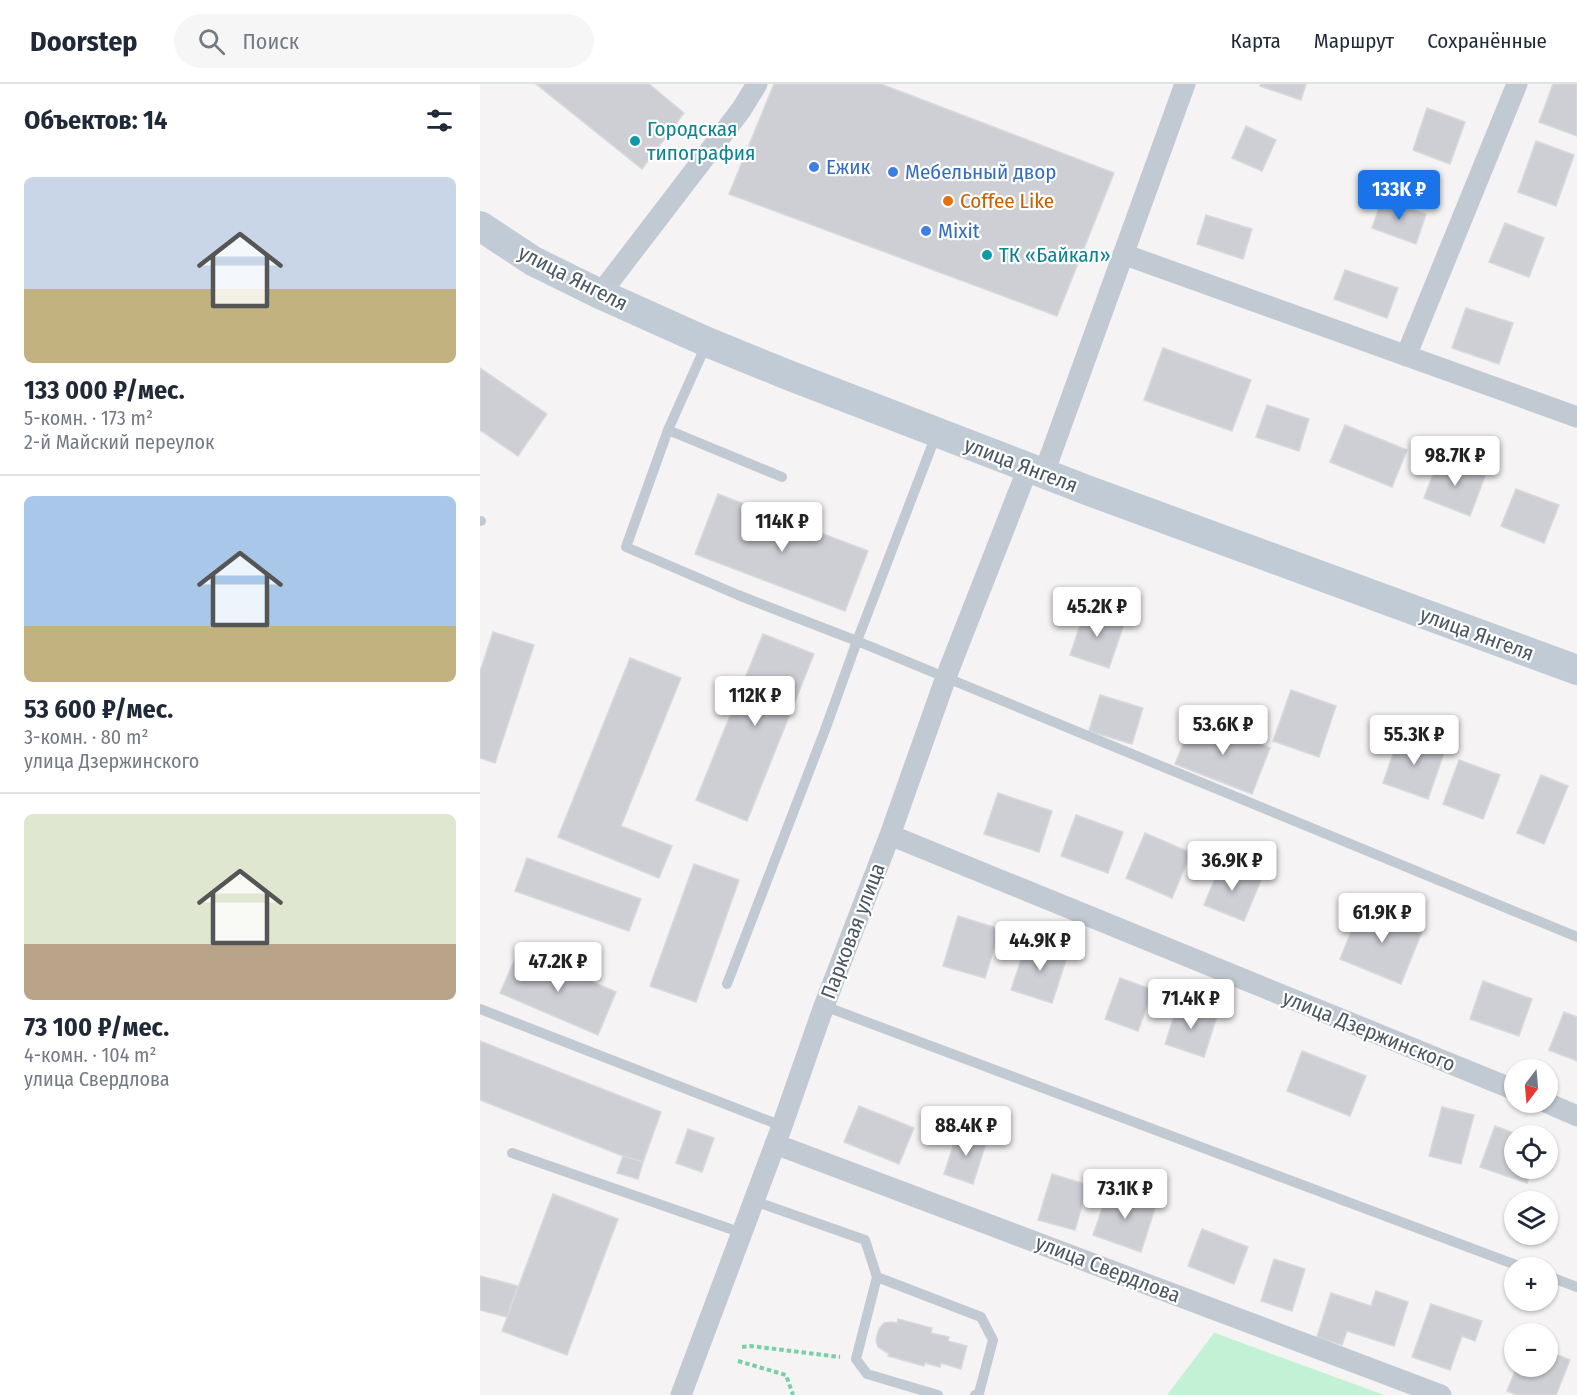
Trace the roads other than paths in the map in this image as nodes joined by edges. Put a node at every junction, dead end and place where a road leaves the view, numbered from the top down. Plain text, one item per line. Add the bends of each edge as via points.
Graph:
1 (757, 84) edge
2 (1185, 84) edge
3 (1516, 84) edge
4 (480, 226) edge
5 (1123, 254) junction
6 (600, 294) junction
7 (707, 342) junction
8 (1406, 356) junction
9 (1577, 417) edge
10 (668, 430) junction
11 (936, 433) junction
12 (1036, 471) junction
13 (782, 477) dead end
14 (857, 641) junction
15 (1577, 670) edge
16 (946, 677) junction
17 (890, 835) junction
18 (1577, 937) edge
19 (727, 984) dead end
20 (824, 1006) junction
21 (480, 1009) edge
22 (1504, 1086) edge
23 (1558, 1108) edge
24 (1577, 1116) edge
25 (779, 1135) junction
26 (512, 1153) dead end
27 (754, 1201) junction
28 (742, 1233) junction
29 (1504, 1261) edge
30 (877, 1277) junction
31 (1558, 1280) edge
32 (1577, 1287) edge
33 (681, 1395) edge
34 (938, 1395) edge
35 (975, 1395) edge
36 (1441, 1395) edge

1 - 6 street
2 - 5 street, Парковая улица
3 - 8 street
4 - 6 main road, улица Янгеля via 532,261
5 - 8 street
5 - 12 street, Парковая улица
6 - 7 main road, улица Янгеля
7 - 10 lane
7 - 11 main road, улица Янгеля
8 - 9 street
10 - 13 lane
10 - 14 lane via 626,547
11 - 12 main road, улица Янгеля
11 - 14 lane
12 - 15 main road, улица Янгеля
12 - 16 street, Парковая улица
14 - 16 lane
14 - 19 lane
16 - 17 street, Парковая улица
16 - 18 lane
17 - 20 street, Парковая улица
17 - 22 street, улица Дзержинского
20 - 25 street, Парковая улица
20 - 29 lane
21 - 25 lane
23 - 24 street
25 - 27 street, Парковая улица
25 - 36 street, улица Свердлова
26 - 28 lane
27 - 28 street, Парковая улица
27 - 30 lane via 865,1240
28 - 33 street, Парковая улица
30 - 34 lane via 856,1359 867,1374
30 - 35 lane via 981,1317 993,1340 979,1393
31 - 32 lane

